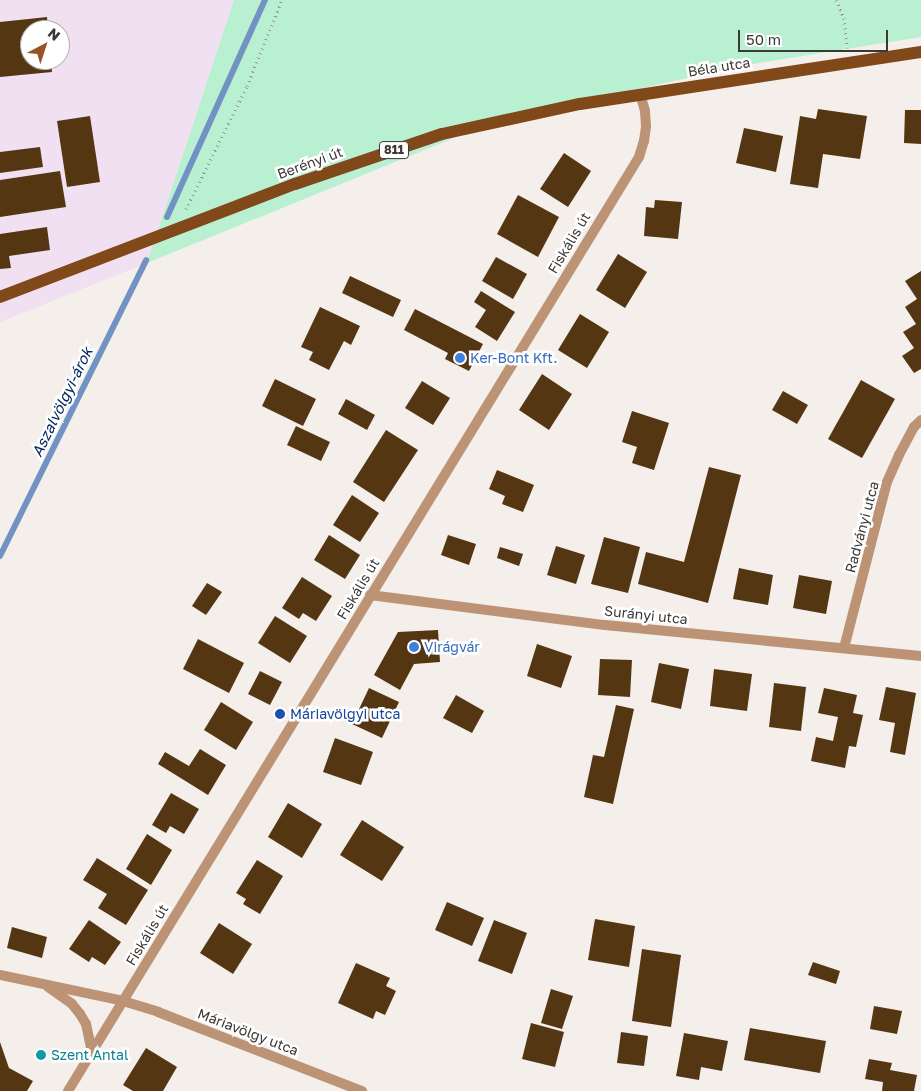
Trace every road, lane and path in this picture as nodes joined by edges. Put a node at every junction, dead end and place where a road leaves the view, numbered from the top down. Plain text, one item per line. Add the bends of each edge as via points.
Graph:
1 (282, 0) edge
2 (836, 0) edge
3 (921, 52) edge
4 (848, 62) junction
5 (640, 94) junction
6 (176, 230) junction
7 (0, 297) edge
8 (921, 420) edge
9 (370, 596) junction
10 (844, 648) junction
11 (921, 656) edge
12 (0, 975) edge
13 (43, 984) junction
14 (123, 1002) junction
15 (92, 1052) junction
16 (68, 1091) edge
17 (362, 1091) edge

1 - 6 path via 248,86
2 - 4 path via 844,18
3 - 4 main road, Béla utca / 811
4 - 5 main road, Béla utca / 811
5 - 6 main road, Berényi út / 811 via 442,134 294,184
5 - 9 street, Fiskális út via 646,126 638,157
6 - 7 main road, Berényi út / 811
8 - 10 street, Radványi utca via 914,427 887,482
9 - 10 street, Surányi utca via 605,625
9 - 14 street, Fiskális út
10 - 11 street, Surányi utca
12 - 13 street, Máriavölgy utca
13 - 14 street, Máriavölgy utca
13 - 15 street via 72,1004 80,1014 86,1024
14 - 15 street, Fiskális út
14 - 17 street, Máriavölgy utca via 158,1012
15 - 16 street, Fiskális út

